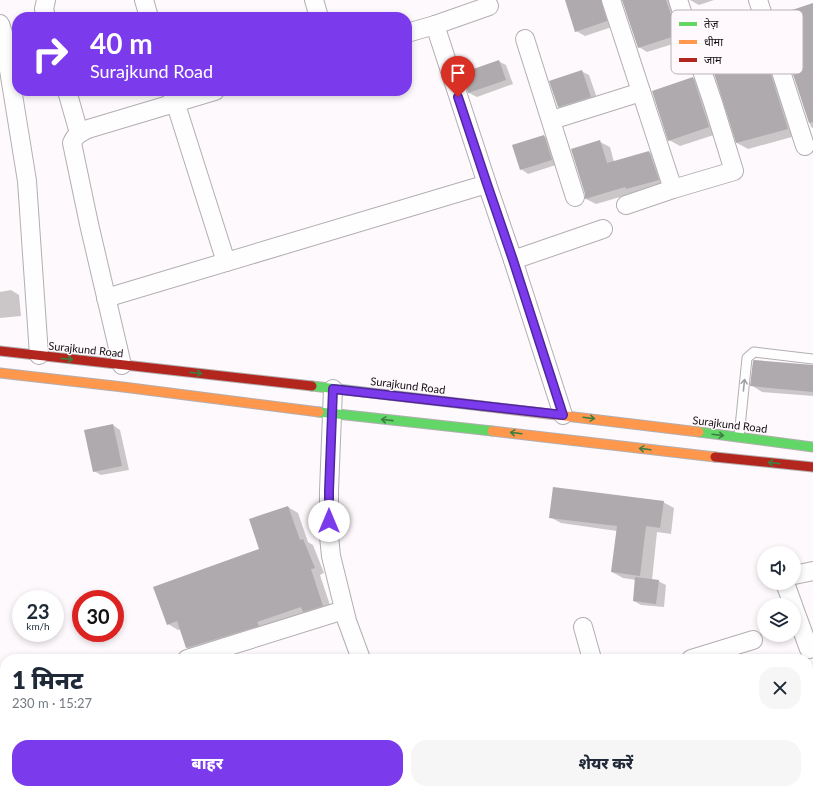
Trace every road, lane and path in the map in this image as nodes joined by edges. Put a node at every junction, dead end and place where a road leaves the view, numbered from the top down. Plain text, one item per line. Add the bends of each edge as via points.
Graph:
1 (46, 0) edge
2 (144, 0) edge
3 (314, 0) edge
4 (610, 0) edge
5 (678, 0) edge
6 (758, 0) edge
7 (489, 6) dead end
8 (681, 10) edge
9 (761, 10) edge
10 (45, 12) edge
11 (148, 12) edge
12 (318, 12) edge
13 (0, 24) edge
14 (434, 25) junction
15 (412, 32) edge
16 (525, 39) dead end
17 (703, 74) edge
18 (782, 74) edge
19 (12, 88) edge
20 (641, 92) junction
21 (13, 96) edge
22 (68, 96) edge
23 (173, 97) edge
24 (552, 120) junction
25 (79, 133) junction
26 (805, 146) dead end
27 (487, 184) junction
28 (673, 189) junction
29 (575, 197) dead end
30 (626, 205) dead end
31 (604, 229) dead end
32 (513, 260) junction
33 (226, 262) junction
34 (106, 298) junction
35 (0, 351) edge
36 (39, 355) junction
37 (813, 359) edge
38 (122, 365) junction
39 (0, 373) edge
40 (333, 389) junction
41 (332, 414) junction
42 (563, 415) junction
43 (739, 437) junction
44 (813, 447) edge
45 (813, 467) edge
46 (813, 570) edge
47 (801, 573) edge
48 (344, 610) junction
49 (583, 627) dead end
50 (801, 628) edge
51 (753, 640) dead end
52 (203, 654) edge
53 (359, 654) edge
54 (591, 654) edge
55 (719, 654) edge
56 (810, 654) edge

1 - 10 street
2 - 11 street
3 - 12 street
4 - 20 street
5 - 8 street
6 - 9 street
7 - 14 street
13 - 19 street
14 - 15 street
14 - 27 street
16 - 24 street
17 - 28 street via 734,171
18 - 26 street
20 - 24 street
20 - 28 street
21 - 36 street via 27,181
22 - 25 street
23 - 25 street
23 - 33 street
24 - 29 street
25 - 34 street via 72,143
27 - 32 street
27 - 33 street
28 - 30 street
31 - 32 street
32 - 42 street
33 - 34 street
34 - 38 street
35 - 36 main road, Surajkund Road
36 -> 38 main road, Surajkund Road
43 -> 37 lane via 747,358 754,352
38 -> 40 main road, Surajkund Road
39 - 41 main road
40 - 41 street
40 - 42 main road, Surajkund Road
45 -> 41 main road
41 - 48 street via 329,536 331,556
42 -> 43 main road, Surajkund Road
43 - 44 main road, Surajkund Road
46 - 47 street
48 - 52 street
48 - 53 street
49 - 54 street
50 - 56 street
51 - 55 street

